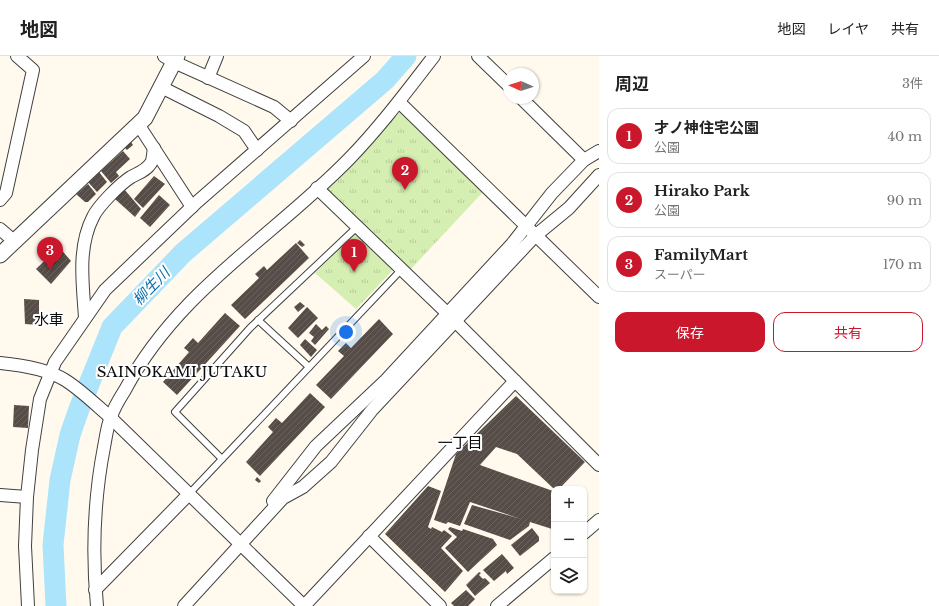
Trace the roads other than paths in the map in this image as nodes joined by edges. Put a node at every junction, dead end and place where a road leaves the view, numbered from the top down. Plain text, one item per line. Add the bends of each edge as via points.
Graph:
1 (17, 56) edge
2 (217, 56) edge
3 (364, 56) edge
4 (434, 56) edge
5 (478, 56) edge
6 (171, 58) edge
7 (208, 78) junction
8 (503, 80) edge
9 (161, 87) junction
10 (399, 102) junction
11 (527, 104) edge
12 (291, 121) junction
13 (138, 124) junction
14 (154, 148) junction
15 (257, 150) junction
16 (599, 151) edge
17 (584, 160) junction
18 (599, 175) edge
19 (317, 188) junction
20 (0, 200) edge
21 (192, 207) junction
22 (526, 226) junction
23 (357, 227) junction
24 (0, 229) edge
25 (535, 236) junction
26 (14, 241) junction
27 (0, 255) edge
28 (401, 270) junction
29 (599, 297) edge
30 (85, 318) junction
31 (451, 318) junction
32 (258, 320) junction
33 (0, 363) edge
34 (309, 368) junction
35 (51, 374) junction
36 (514, 381) junction
37 (110, 417) junction
38 (222, 459) junction
39 (599, 465) edge
40 (0, 495) edge
41 (188, 495) junction
42 (27, 497) junction
43 (599, 520) edge
44 (587, 530) edge
45 (369, 536) junction
46 (237, 543) junction
47 (551, 561) edge
48 (95, 590) junction
49 (28, 606) edge
50 (97, 606) edge
51 (184, 606) edge
52 (304, 606) edge
53 (440, 606) edge
54 (497, 606) edge

1 - 20 street via 33,70 6,193
2 - 7 street
3 - 12 street
4 - 10 street
5 - 8 street
6 - 7 street
6 - 9 street
7 - 12 street via 274,107
9 - 13 street via 145,118
9 - 15 street via 244,131
10 - 19 street via 349,159
10 - 22 street
11 - 17 street
12 - 15 street
13 - 14 street
13 - 26 street
14 - 21 street
14 - 30 street via 151,163 121,186 93,217 84,245 82,267
15 - 21 street
16 - 17 street
17 - 22 street via 552,193
18 - 25 street via 569,208
19 - 23 street
19 - 37 street via 196,296 159,336 133,375
21 - 30 street via 105,290
22 - 25 street
22 - 31 street
23 - 28 street
23 - 32 lane
24 - 26 street
25 - 29 street
25 - 31 street
26 - 27 street
28 - 31 street
28 - 34 lane
30 - 35 street via 55,362
31 - 36 street
31 - 46 street via 316,446
31 - 46 street via 331,462 303,487 283,498
32 - 34 lane
32 - 38 lane via 175,412
33 - 35 street
34 - 38 lane
35 - 37 street via 64,380
35 - 42 street via 39,406
36 - 39 street
36 - 45 street
37 - 41 street
37 - 48 street via 96,498
38 - 41 lane
40 - 42 street
41 - 46 street
41 - 48 street
42 - 49 street via 25,546
43 - 44 street
45 - 52 street
45 - 53 street
46 - 51 street
46 - 52 street
47 - 54 street
48 - 50 street

